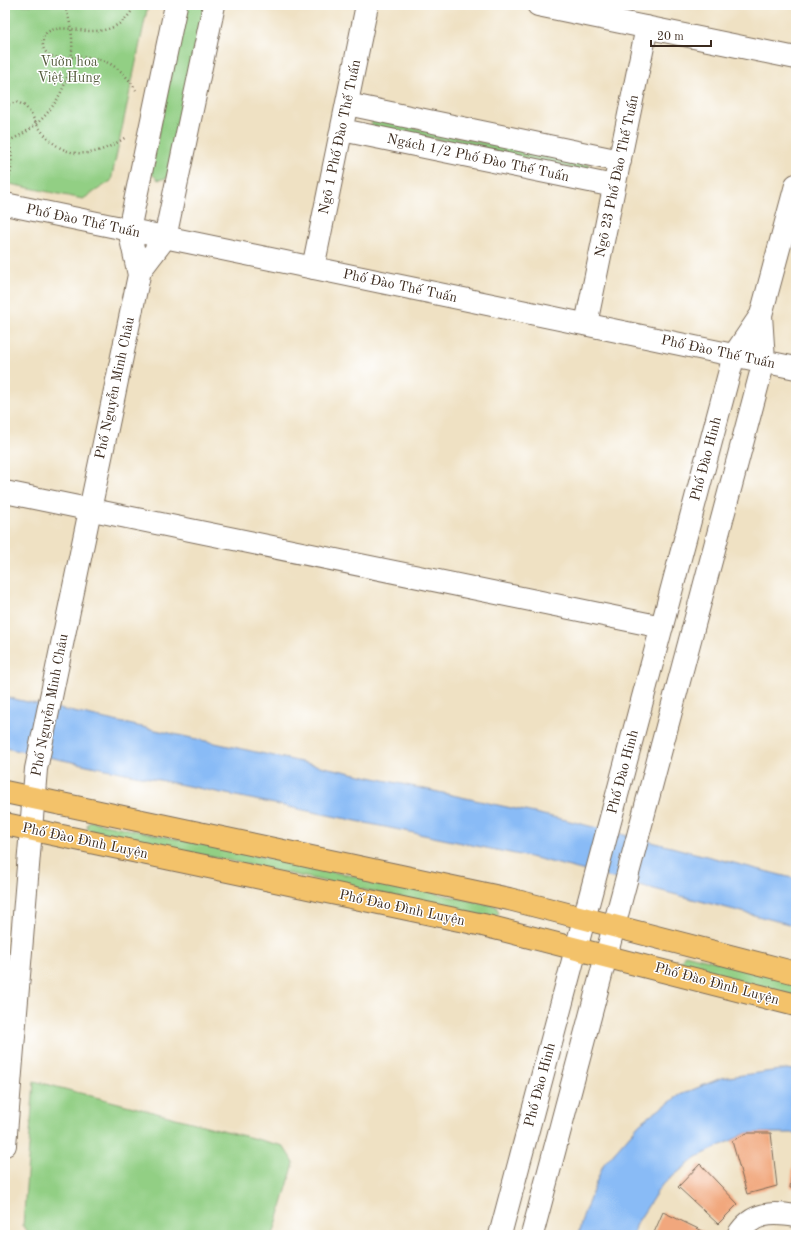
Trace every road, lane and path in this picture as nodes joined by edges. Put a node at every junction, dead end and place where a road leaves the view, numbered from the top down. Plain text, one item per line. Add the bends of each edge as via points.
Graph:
1 (64, 5) edge
2 (134, 5) edge
3 (176, 5) edge
4 (214, 5) edge
5 (367, 5) edge
6 (538, 5) edge
7 (647, 27) junction
8 (71, 29) junction
9 (71, 57) junction
10 (796, 58) edge
11 (138, 94) dead end
12 (347, 104) junction
13 (5, 106) edge
14 (36, 124) junction
15 (5, 129) edge
16 (342, 130) junction
17 (129, 134) dead end
18 (9, 141) junction
19 (5, 142) edge
20 (620, 161) junction
21 (796, 185) edge
22 (614, 186) junction
23 (6, 196) edge
24 (129, 230) junction
25 (165, 238) junction
26 (313, 268) junction
27 (140, 272) junction
28 (761, 315) junction
29 (586, 324) junction
30 (734, 355) junction
31 (764, 361) junction
32 (796, 368) edge
33 (5, 492) edge
34 (90, 509) junction
35 (662, 627) junction
36 (5, 792) edge
37 (33, 798) junction
38 (5, 824) edge
39 (30, 829) junction
40 (584, 918) junction
41 (614, 925) junction
42 (576, 949) junction
43 (606, 956) junction
44 (796, 973) edge
45 (796, 1005) edge
46 (5, 1145) edge
47 (796, 1216) edge
48 (500, 1235) edge
49 (532, 1235) edge
50 (738, 1235) edge

1 - 8 path
2 - 8 path via 126,18 108,29
3 - 24 street, Phố Nguyễn Minh Châu
4 - 25 street, Phố Nguyễn Minh Châu
5 - 12 street, Ngõ 1 Phố Đào Thế Tuấn
6 - 7 street
7 - 10 street
7 - 20 street, Ngõ 23 Phố Đào Thế Tuấn
8 - 9 path
8 - 9 path via 52,29 45,35 43,44 50,56
9 - 11 path via 89,56 107,61 127,77
9 - 14 path via 67,78 58,98
12 - 16 street, Ngõ 1 Phố Đào Thế Tuấn
12 - 20 street, Ngách 1/2 Phố Đào Thế Tuấn
13 - 14 path via 11,102 21,103 28,108
14 - 17 path via 54,144 66,151 80,154 102,151
14 - 18 path
15 - 18 path
16 - 22 street, Ngách 1/2 Phố Đào Thế Tuấn
16 - 26 street, Ngõ 1 Phố Đào Thế Tuấn
18 - 19 path
18 - 23 path via 12,159
20 - 22 street, Ngõ 23 Phố Đào Thế Tuấn
21 - 28 street, Phố Đào Hinh
22 - 29 street, Ngõ 23 Phố Đào Thế Tuấn
23 - 24 street, Phố Đào Thế Tuấn
24 - 25 street, Phố Đào Thế Tuấn
24 - 27 street, Phố Nguyễn Minh Châu
25 - 26 street, Phố Đào Thế Tuấn
25 - 27 street, Phố Nguyễn Minh Châu
26 - 29 street, Phố Đào Thế Tuấn
27 - 34 street, Phố Nguyễn Minh Châu
28 - 30 street, Phố Đào Hinh
28 - 31 street, Phố Đào Hinh
29 - 30 street, Phố Đào Thế Tuấn
30 - 31 street, Phố Đào Thế Tuấn
30 - 35 street, Phố Đào Hinh
31 - 32 street, Phố Đào Thế Tuấn
31 - 41 street, Phố Đào Hinh
33 - 34 street
34 - 35 street
34 - 37 street, Phố Nguyễn Minh Châu via 36,769
35 - 40 street, Phố Đào Hinh
36 - 37 main road
37 - 39 street, Phố Nguyễn Minh Châu
37 - 40 main road
38 - 39 main road, Phố Đào Đình Luyện
39 - 42 main road, Phố Đào Đình Luyện via 483,925
39 - 46 street, Phố Nguyễn Minh Châu
40 - 41 main road
40 - 42 street, Phố Đào Hinh
41 - 43 street, Phố Đào Hinh
41 - 44 main road
42 - 43 main road, Phố Đào Đình Luyện
42 - 48 street, Phố Đào Hinh
43 - 45 main road, Phố Đào Đình Luyện
43 - 49 street, Phố Đào Hinh
47 - 50 street via 777,1213 760,1215

